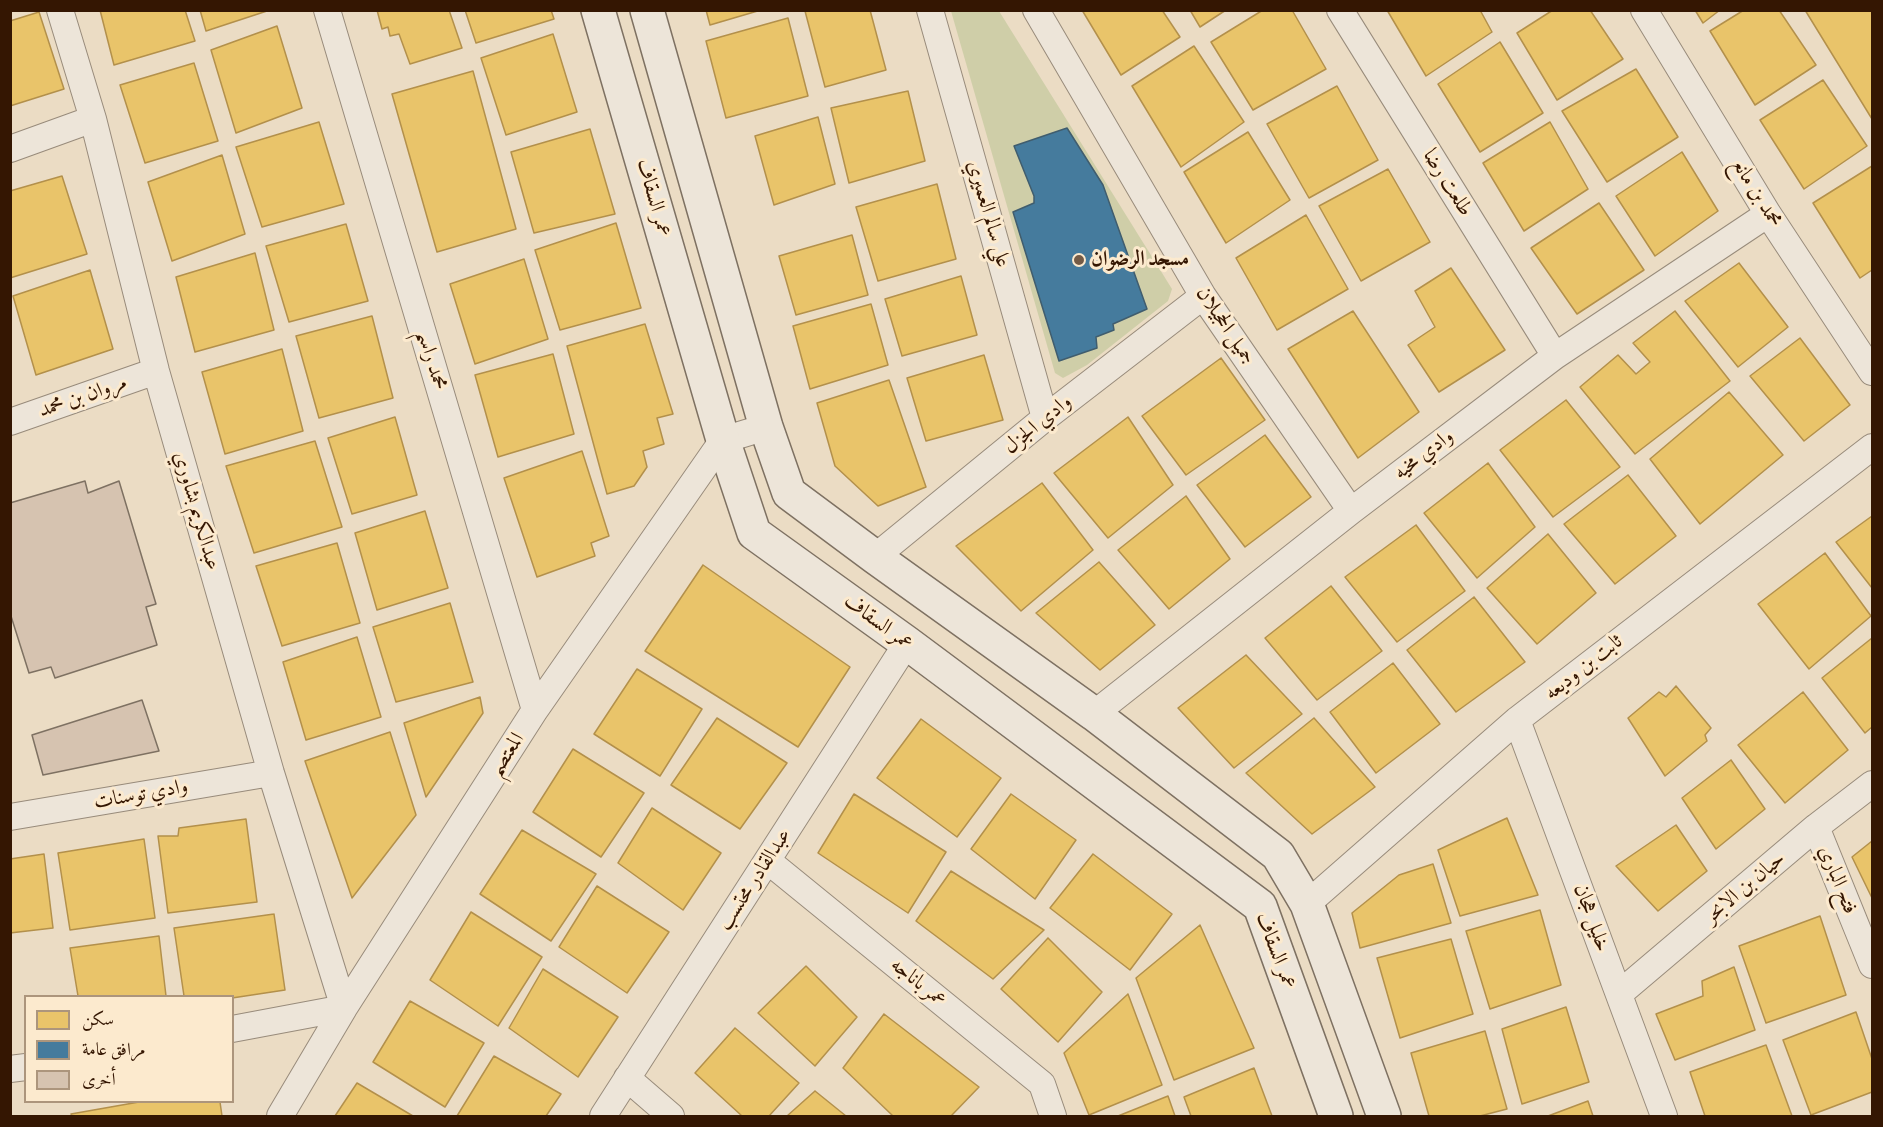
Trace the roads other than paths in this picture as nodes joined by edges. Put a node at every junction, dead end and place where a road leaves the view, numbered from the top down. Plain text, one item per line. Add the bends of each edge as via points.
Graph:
1 (60, 10) edge
2 (327, 10) edge
3 (598, 10) edge
4 (647, 10) edge
5 (930, 10) edge
6 (1036, 10) edge
7 (1340, 10) edge
8 (1644, 10) edge
9 (93, 118) junction
10 (10, 149) edge
11 (1768, 214) junction
12 (1203, 296) junction
13 (1555, 356) junction
14 (156, 371) junction
15 (1872, 372) edge
16 (1045, 418) junction
17 (10, 422) edge
18 (766, 427) junction
19 (723, 440) junction
20 (1872, 447) edge
21 (1351, 511) junction
22 (875, 557) junction
23 (907, 644) junction
24 (535, 710) junction
25 (1094, 714) junction
26 (1517, 720) junction
27 (271, 773) junction
28 (1872, 784) edge
29 (10, 817) edge
30 (1816, 827) junction
31 (768, 861) junction
32 (1306, 904) junction
33 (1872, 965) edge
34 (1619, 994) junction
35 (344, 1008) junction
36 (234, 1029) edge
37 (627, 1078) junction
38 (280, 1116) edge
39 (603, 1116) edge
40 (671, 1116) edge
41 (1053, 1116) edge
42 (1336, 1116) edge
43 (1384, 1116) edge
44 (1664, 1116) edge

1 - 9 street, عبدالكريم بشاوري
2 - 24 street, محمد راسم
3 - 19 street, عمر السقاف
4 - 18 street
5 - 16 street, علي سالم العميري
6 - 12 street, جميل الحجيلان
7 - 13 street, طلعت رضا
8 - 11 street, محمد بن مانع
9 - 10 street
9 - 14 street, عبدالكريم بشاوري
11 - 13 street, وادي مخيه
11 - 15 street, محمد بن مانع
12 - 16 street, وادي الجزل
12 - 21 street, جميل الحجيلان
13 - 21 street, وادي مخيه
14 - 17 street, مروان بن محمد
14 - 27 street, عبدالكريم بشاوري
16 - 22 street, وادي الجزل
18 - 19 street
18 - 22 street via 789,493
19 - 23 street, عمر السقاف via 754,533
19 - 24 street, المعتصم
20 - 26 street, ثابت بن وديعه
21 - 25 street, وادي مخيه
22 - 25 street
23 - 31 street, عبدالقادر محتسب
23 - 42 street, عمر السقاف via 1260,906
24 - 35 street, المعتصم
25 - 32 street via 1278,855
26 - 32 street, ثابت بن وديعه
26 - 34 street, خليل هجان
27 - 29 street, وادي توسنات
27 - 35 street, عبدالكريم بشاوري
28 - 30 street, حيان بن الابحر
30 - 33 street, فتح الباري
30 - 34 street, حيان بن الابحر
31 - 37 street, عبدالقادر محتسب
31 - 41 street, عمر باناجه via 1042,1084
32 - 43 street
34 - 44 street, خليل هجان
35 - 36 street
35 - 38 street, المعتصم
37 - 39 street, عبدالقادر محتسب
37 - 40 street

